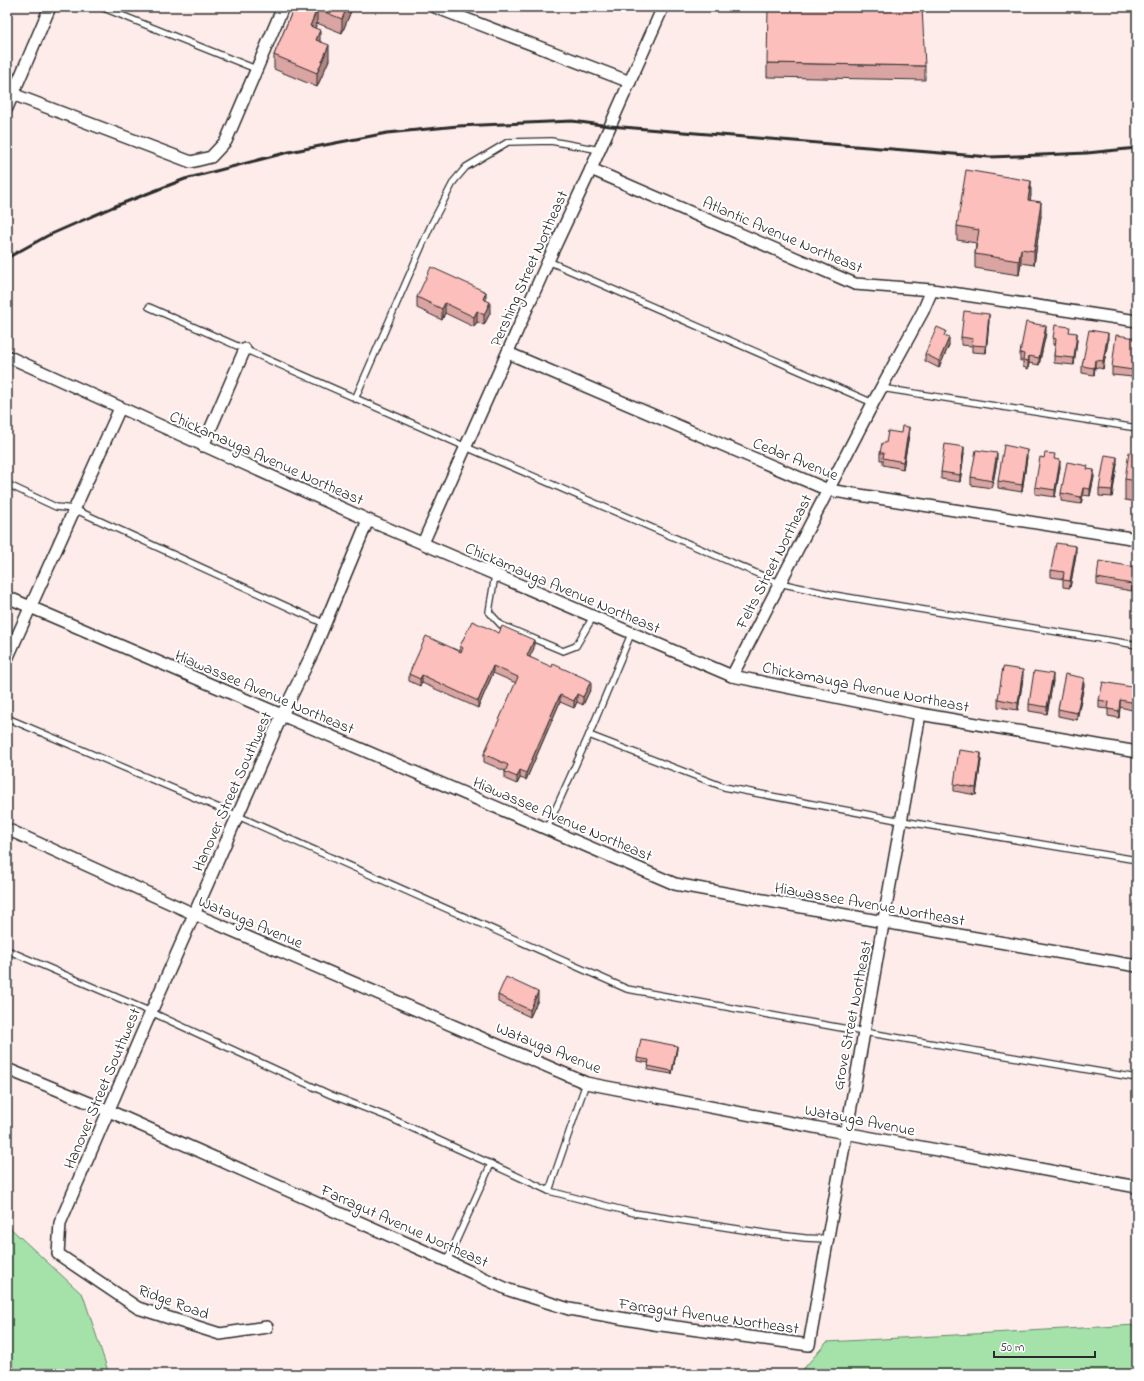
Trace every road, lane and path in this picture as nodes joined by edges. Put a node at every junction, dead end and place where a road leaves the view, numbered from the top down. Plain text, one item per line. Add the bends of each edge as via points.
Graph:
1 (50, 7) edge
2 (101, 7) edge
3 (283, 7) edge
4 (435, 7) edge
5 (663, 7) edge
6 (256, 69) junction
7 (630, 82) junction
8 (10, 93) edge
9 (7, 108) edge
10 (600, 150) junction
11 (591, 169) junction
12 (548, 260) junction
13 (932, 290) junction
14 (149, 307) dead end
15 (1137, 321) edge
16 (245, 349) junction
17 (508, 353) junction
18 (7, 356) edge
19 (880, 388) junction
20 (355, 399) junction
21 (873, 403) junction
22 (120, 408) junction
23 (1137, 428) edge
24 (203, 446) junction
25 (466, 447) junction
26 (7, 484) edge
27 (828, 490) junction
28 (74, 509) junction
29 (368, 520) junction
30 (1137, 539) edge
31 (423, 543) junction
32 (495, 575) junction
33 (779, 583) junction
34 (7, 597) edge
35 (30, 607) junction
36 (593, 617) junction
37 (325, 624) junction
38 (631, 634) junction
39 (1137, 644) edge
40 (7, 659) edge
41 (732, 676) junction
42 (920, 714) junction
43 (282, 715) junction
44 (7, 718) edge
45 (589, 735) junction
46 (1137, 752) edge
47 (238, 816) junction
48 (902, 821) junction
49 (547, 828) junction
50 (7, 829) edge
51 (1137, 860) edge
52 (194, 914) junction
53 (884, 922) junction
54 (7, 950) edge
55 (1137, 966) edge
56 (151, 1012) junction
57 (864, 1032) junction
58 (7, 1069) edge
59 (1137, 1078) edge
60 (586, 1083) junction
61 (109, 1111) junction
62 (845, 1133) junction
63 (491, 1164) junction
64 (1137, 1187) edge
65 (549, 1190) junction
66 (827, 1239) junction
67 (58, 1254) joint
68 (447, 1260) junction
69 (267, 1326) dead end
70 (809, 1345) joint

1 - 8 street
2 - 6 lane
3 - 6 street
4 - 7 street
5 - 7 street, Pershing Street Northeast
6 - 8 street via 226,141 211,157 191,162
7 - 10 street, Pershing Street Northeast
8 - 9 street
10 - 11 street, Pershing Street Northeast
10 - 20 lane via 551,141 508,142 466,167 454,181 431,225
11 - 12 street, Pershing Street Northeast
11 - 13 street, Atlantic Avenue Northeast via 855,284
12 - 17 street, Pershing Street Northeast
12 - 21 lane
13 - 15 street, Atlantic Avenue Northeast
13 - 19 street, Felts Street Northeast
14 - 16 lane
16 - 20 lane
16 - 24 street
17 - 25 street, Pershing Street Northeast
17 - 27 street, Cedar Avenue
18 - 22 street, Chickamauga Avenue Northeast
19 - 21 street, Felts Street Northeast
19 - 23 lane
20 - 25 lane
21 - 27 street, Felts Street Northeast
22 - 24 street, Chickamauga Avenue Northeast
22 - 28 street
24 - 29 street, Chickamauga Avenue Northeast
25 - 31 street, Pershing Street Northeast
25 - 33 lane
26 - 28 lane via 56,507
27 - 30 street, Cedar Avenue
27 - 33 street, Felts Street Northeast
28 - 35 street
28 - 37 lane
29 - 31 street, Chickamauga Avenue Northeast
29 - 37 street, Hanover Street Southwest
31 - 32 street, Chickamauga Avenue Northeast
32 - 36 street, Chickamauga Avenue Northeast
32 - 36 lane via 489,612 501,625 564,651 576,646
33 - 39 lane via 834,595
33 - 41 street, Felts Street Northeast
34 - 35 street, Hiawassee Avenue Northeast
35 - 40 street
35 - 43 street, Hiawassee Avenue Northeast
36 - 38 street, Chickamauga Avenue Northeast
37 - 43 street, Hanover Street Southwest
38 - 41 street, Chickamauga Avenue Northeast
38 - 45 lane
41 - 42 street, Chickamauga Avenue Northeast
42 - 46 street, Chickamauga Avenue Northeast
42 - 48 street, Grove Street Northeast
43 - 47 street, Hanover Street Southwest
43 - 49 street, Hiawassee Avenue Northeast
44 - 47 lane
45 - 48 lane via 724,787
45 - 49 lane
47 - 52 street, Hanover Street Southwest
47 - 57 lane via 627,989
48 - 51 lane
48 - 53 street, Grove Street Northeast
49 - 53 street, Hiawassee Avenue Northeast via 675,884
50 - 52 street, Watauga Avenue
52 - 56 street, Hanover Street Southwest
52 - 60 street, Watauga Avenue
53 - 55 street, Hiawassee Avenue Northeast
53 - 57 street, Grove Street Northeast
54 - 56 lane
56 - 61 street, Hanover Street Southwest
56 - 63 lane via 331,1095 388,1117
57 - 59 lane
57 - 62 street, Grove Street Northeast
58 - 61 street, Farragut Avenue Northeast
60 - 62 street, Watauga Avenue
60 - 65 lane
61 - 67 street, Hanover Street Southwest via 60,1223
61 - 68 street, Farragut Avenue Northeast
62 - 64 street, Watauga Avenue
62 - 66 street, Grove Street Northeast
63 - 65 lane
63 - 68 lane
65 - 66 lane via 634,1213 770,1234
66 - 70 street, Grove Street Northeast
67 - 69 street, Ridge Road via 138,1308 220,1334
68 - 70 street, Farragut Avenue Northeast via 509,1290 569,1309 654,1324

